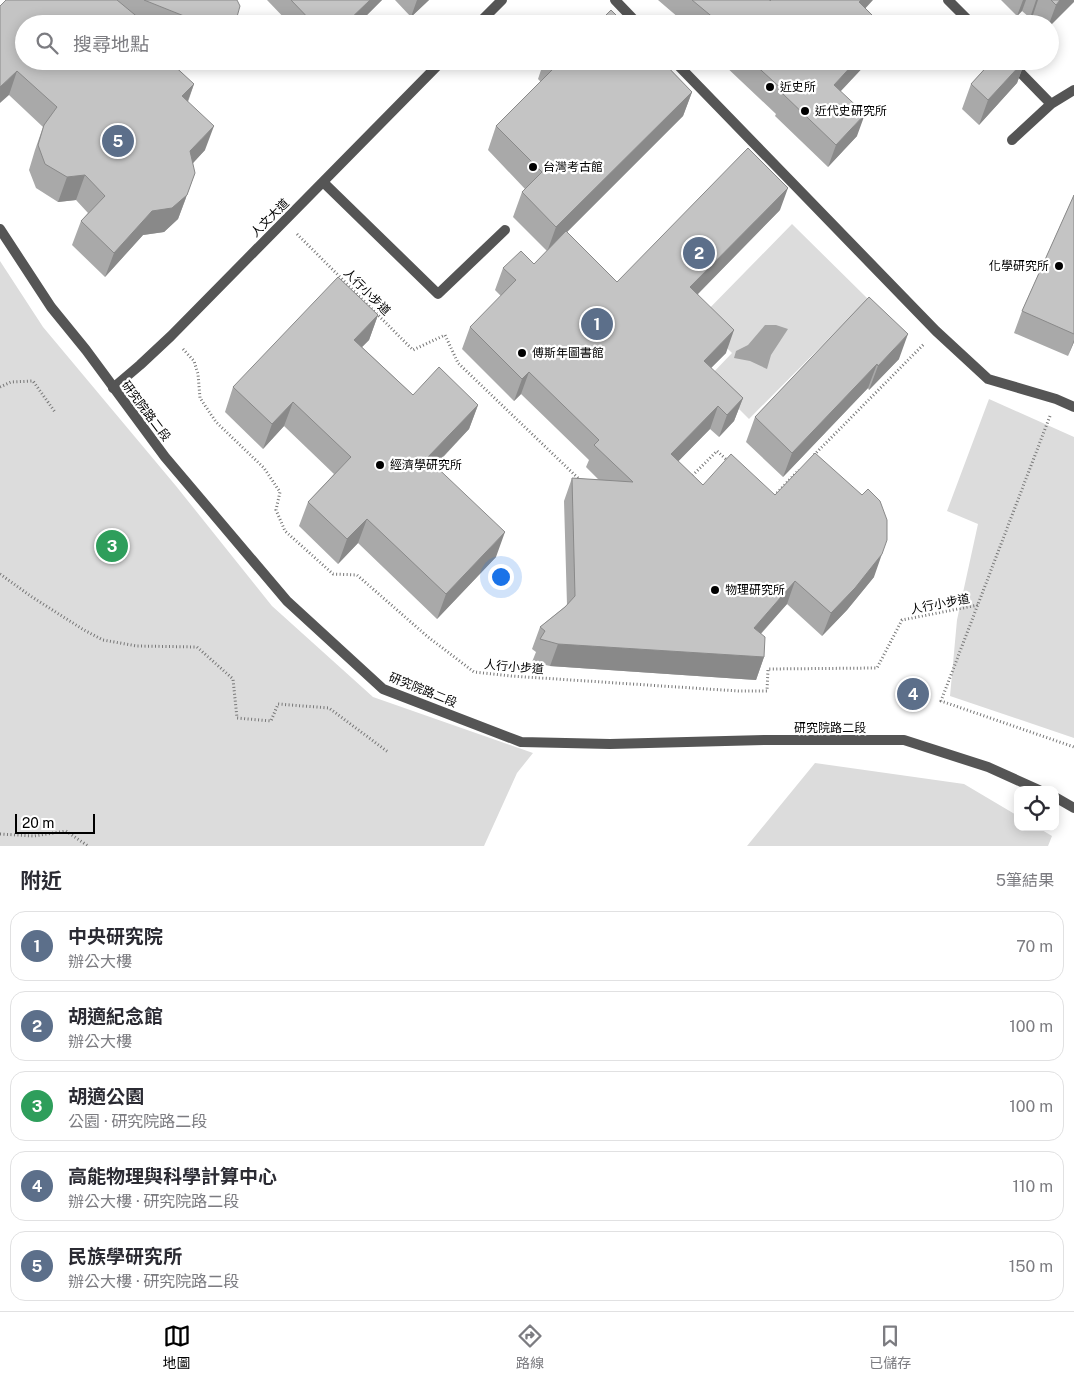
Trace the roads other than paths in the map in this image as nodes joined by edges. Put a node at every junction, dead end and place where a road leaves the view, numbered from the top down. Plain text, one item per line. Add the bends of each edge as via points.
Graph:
1 (502, 0) edge
2 (615, 0) edge
3 (948, 0) edge
4 (487, 15) edge
5 (629, 15) edge
6 (963, 15) edge
7 (433, 70) edge
8 (683, 70) edge
9 (1018, 70) edge
10 (1074, 90) edge
11 (1051, 104) junction
12 (1012, 140) dead end
13 (323, 182) junction
14 (0, 229) edge
15 (505, 230) dead end
16 (113, 388) junction
17 (1074, 407) edge
18 (1031, 786) edge
19 (1059, 799) edge
20 (1074, 808) edge

1 - 4 street
2 - 5 street
3 - 6 street
7 - 13 street, 人文大道
8 - 17 street via 936,331 988,379
9 - 11 street
10 - 11 street
11 - 12 street
13 - 15 street via 438,294
13 - 16 street, 人文大道 via 171,336
14 - 16 street, 研究院路二段 via 52,307
16 - 18 street, 研究院路二段 via 165,457 287,601 383,689 521,742 904,740 988,767
19 - 20 street

